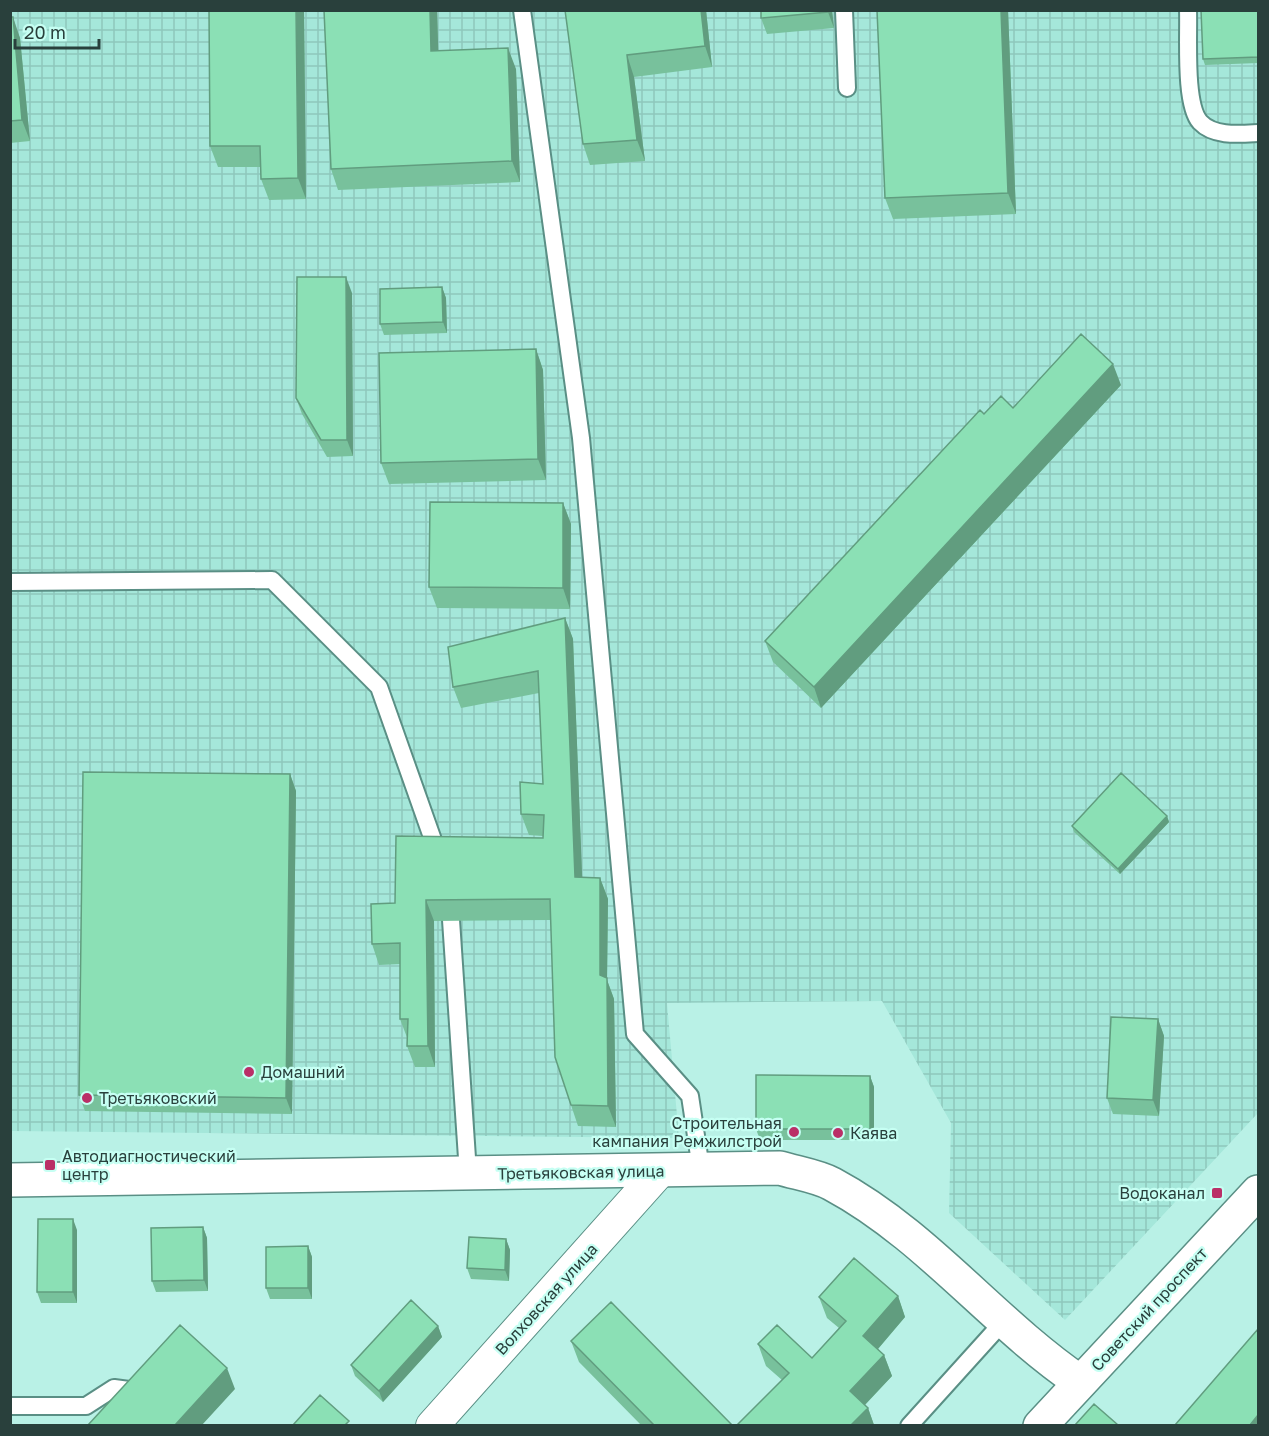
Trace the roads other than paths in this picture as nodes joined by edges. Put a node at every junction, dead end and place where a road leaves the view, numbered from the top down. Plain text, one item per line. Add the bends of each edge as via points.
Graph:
1 (522, 10) edge
2 (844, 10) edge
3 (1188, 10) edge
4 (847, 88) dead end
5 (1258, 133) edge
6 (10, 582) edge
7 (440, 858) edge
8 (451, 921) edge
9 (700, 1169) junction
10 (659, 1172) junction
11 (468, 1173) junction
12 (10, 1180) edge
13 (1258, 1192) edge
14 (1004, 1322) junction
15 (1080, 1382) junction
16 (145, 1392) edge
17 (10, 1406) edge
18 (432, 1425) edge
19 (909, 1425) edge
20 (1040, 1425) edge

1 - 9 lane via 581,438 635,1034 690,1096
2 - 4 lane
3 - 5 lane via 1192,105 1201,122 1224,134
6 - 7 lane via 272,580 379,687
8 - 11 lane
9 - 10 street, Третьяковская улица
9 - 14 street, Третьяковская улица via 780,1168 831,1183 912,1235
10 - 11 street, Третьяковская улица
10 - 18 street, Волховская улица
11 - 12 street, Третьяковская улица
13 - 15 street, Советский проспект
14 - 15 street, Третьяковская улица
14 - 19 lane
15 - 20 street, Советский проспект
16 - 17 lane via 114,1388 86,1406

